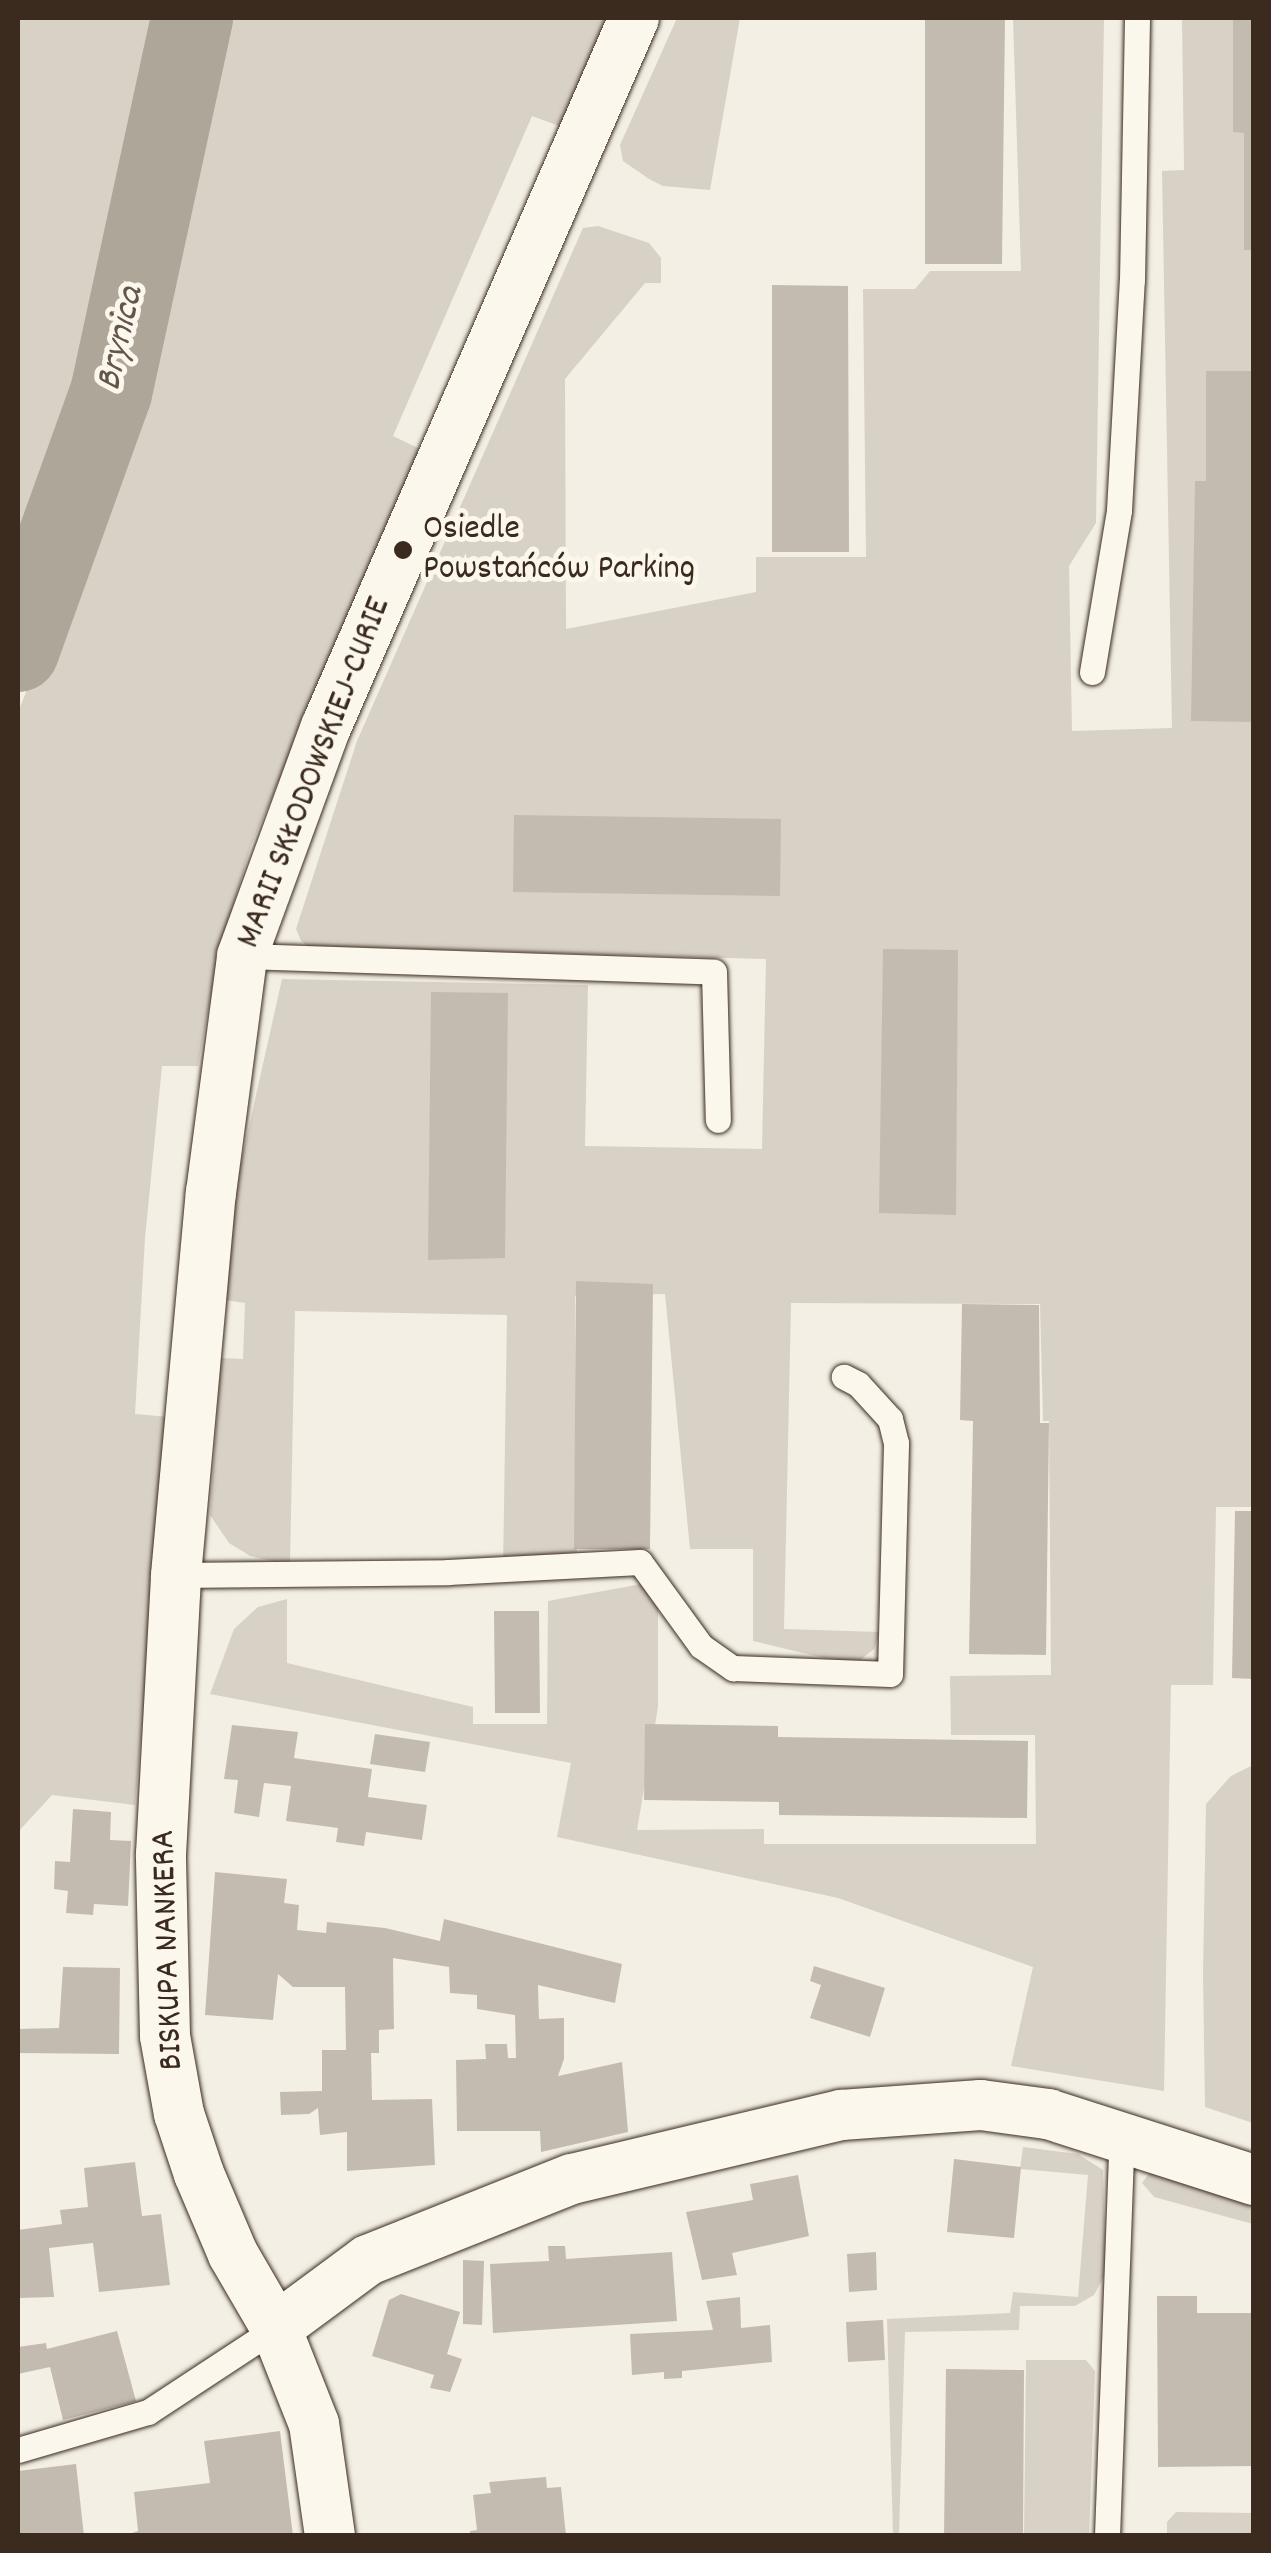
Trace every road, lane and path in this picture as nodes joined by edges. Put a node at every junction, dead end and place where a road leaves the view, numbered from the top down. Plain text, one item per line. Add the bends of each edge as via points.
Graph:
1 (634, 18) edge
2 (1137, 18) edge
3 (1092, 672) dead end
4 (242, 956) junction
5 (718, 1120) dead end
6 (844, 1377) dead end
7 (176, 1575) junction
8 (1122, 2135) junction
9 (1254, 2180) edge
10 (276, 2328) junction
11 (18, 2450) edge
12 (330, 2536) edge
13 (1107, 2536) edge

1 - 4 street, MARII SKŁODOWSKIEJ-CURIE via 326,727
2 - 3 lane via 1120,510
4 - 5 lane via 714,972
4 - 7 street, MARII SKŁODOWSKIEJ-CURIE via 210,1194
6 - 7 lane via 890,1420 896,1443 890,1674 733,1668 701,1646 640,1562
7 - 10 street, BISKUPA NANKERA via 161,1854 166,2036 199,2174 233,2254
8 - 9 street
8 - 10 street via 1048,2114 980,2105 842,2115 572,2180 368,2260
8 - 13 lane
10 - 11 lane via 148,2412
10 - 12 street, BISKUPA NANKERA via 314,2424

